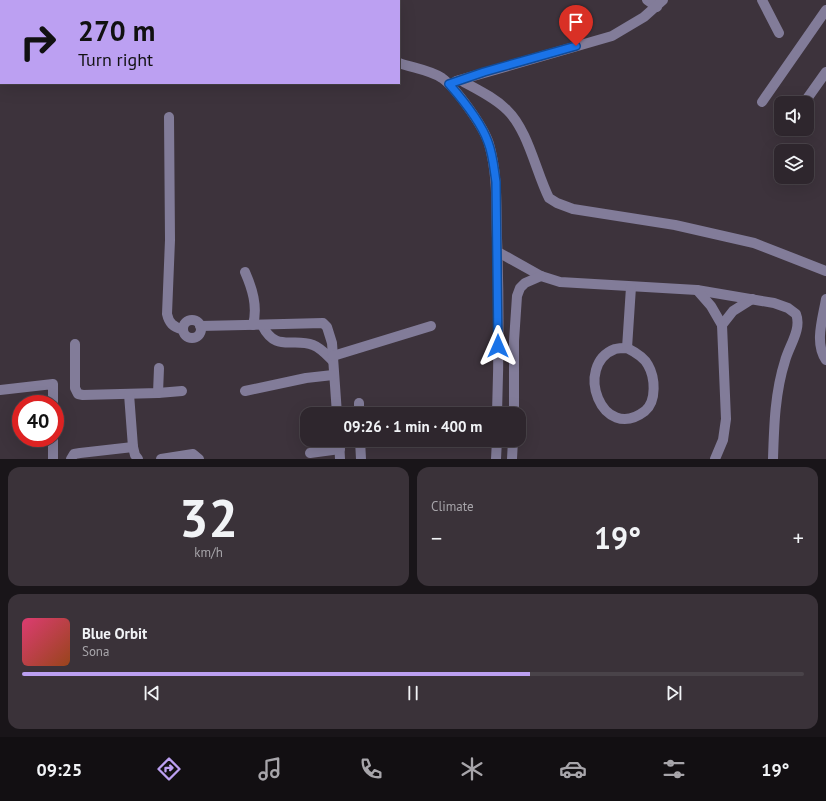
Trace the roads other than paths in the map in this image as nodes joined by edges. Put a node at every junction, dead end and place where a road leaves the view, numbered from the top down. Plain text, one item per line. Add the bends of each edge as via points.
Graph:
1 (647, 0) edge
2 (762, 0) edge
3 (660, 3) edge
4 (826, 10) edge
5 (779, 33) dead end
6 (400, 63) edge
7 (826, 72) edge
8 (460, 80) junction
9 (449, 84) junction
10 (809, 96) edge
11 (762, 102) dead end
12 (169, 116) dead end
13 (498, 252) junction
14 (826, 271) edge
15 (245, 272) dead end
16 (541, 276) junction
17 (631, 287) junction
18 (697, 290) junction
19 (826, 298) edge
20 (752, 299) junction
21 (258, 325) junction
22 (722, 325) junction
23 (431, 326) dead end
24 (75, 344) dead end
25 (627, 348) junction
26 (333, 358) junction
27 (826, 360) edge
28 (159, 368) dead end
29 (333, 375) junction
30 (0, 390) edge
31 (245, 390) dead end
32 (182, 391) dead end
33 (158, 393) junction
34 (129, 394) junction
35 (53, 395) edge
36 (359, 402) dead end
37 (336, 407) edge
38 (359, 407) edge
39 (498, 407) edge
40 (514, 407) edge
41 (53, 447) edge
42 (133, 447) junction
43 (360, 447) edge
44 (497, 447) edge
45 (513, 447) edge
46 (340, 449) edge
47 (310, 453) dead end
48 (53, 459) edge
49 (70, 459) edge
50 (138, 459) edge
51 (160, 459) edge
52 (199, 459) edge
53 (361, 459) edge
54 (496, 459) edge
55 (512, 459) edge
56 (715, 459) edge
57 (773, 459) edge

1 - 3 street
2 - 5 street
3 - 8 street via 644,17 612,36
4 - 11 street
6 - 9 street via 430,72
7 - 10 street
8 - 9 street
8 - 14 street via 498,101 508,111 518,124 547,195 557,203 572,209 675,225 754,243
9 - 13 street via 477,121 488,142 496,182
12 - 21 street via 170,240 167,314 170,322 182,329 190,320 196,321 200,326
13 - 16 street
13 - 39 street
15 - 21 street via 256,307
16 - 17 street via 560,282
16 - 40 street via 525,283 517,296
17 - 18 street
17 - 25 street
18 - 20 street
18 - 22 street via 711,306
19 - 27 street via 820,341
20 - 22 street via 733,311
20 - 57 street via 788,308 798,319 778,389
21 - 26 street via 270,337 281,342 308,343
21 - 26 street via 323,323 330,333
22 - 56 street via 726,419 723,440
23 - 26 street
24 - 34 street via 75,388 78,394
25 - 25 street via 640,355 648,364 654,380 653,396 647,409 637,416 626,418 612,416 604,409 594,384 601,361 615,349
26 - 29 street
28 - 33 street
29 - 31 street
29 - 37 street
30 - 35 street via 53,384
32 - 33 street
33 - 34 street
34 - 42 street
36 - 38 street
41 - 48 street
42 - 49 street via 74,454
42 - 50 street
43 - 53 street
44 - 54 street
45 - 55 street
46 - 47 street
51 - 52 street via 194,454

